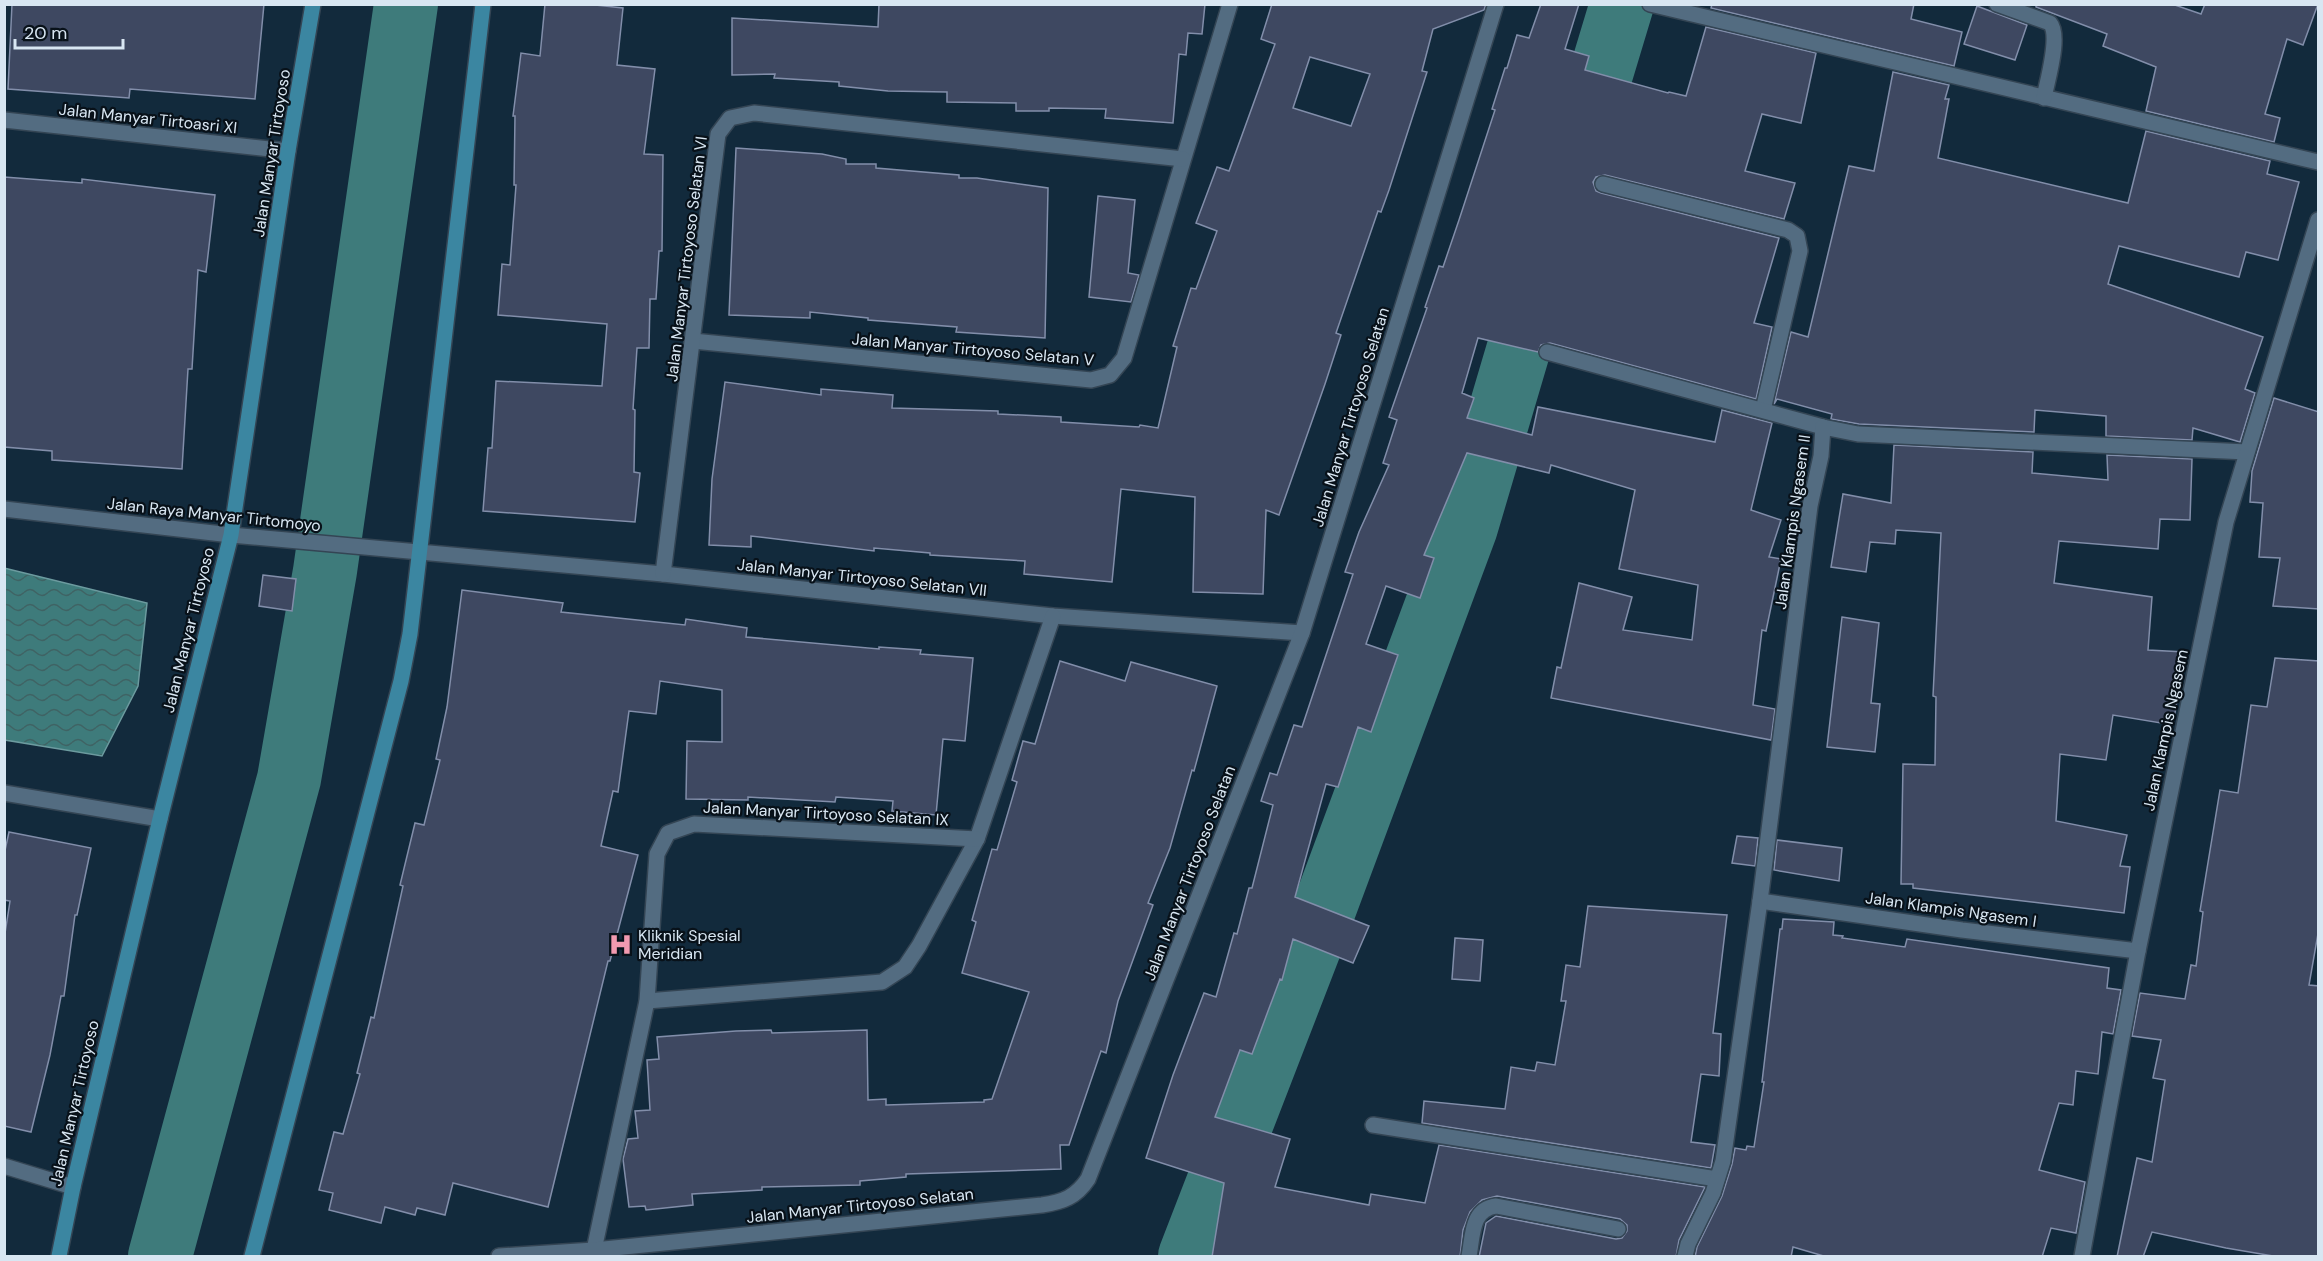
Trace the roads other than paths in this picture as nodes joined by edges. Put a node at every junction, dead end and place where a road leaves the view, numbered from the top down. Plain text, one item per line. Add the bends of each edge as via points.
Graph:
1 (313, 4) edge
2 (483, 4) edge
3 (1230, 4) edge
4 (1497, 4) edge
5 (1650, 4) edge
6 (1998, 4) edge
7 (2044, 98) junction
8 (4, 120) edge
9 (288, 151) junction
10 (1183, 159) junction
11 (2319, 162) edge
12 (1603, 184) dead end
13 (2319, 220) edge
14 (693, 341) junction
15 (1547, 352) dead end
16 (1763, 410) junction
17 (1823, 428) junction
18 (2247, 452) junction
19 (4, 509) edge
20 (231, 535) junction
21 (419, 551) junction
22 (663, 574) junction
23 (1053, 616) junction
24 (1302, 633) junction
25 (4, 794) edge
26 (160, 819) junction
27 (977, 839) junction
28 (1760, 902) junction
29 (2138, 951) junction
30 (647, 1001) junction
31 (1373, 1125) dead end
32 (4, 1166) edge
33 (1717, 1179) junction
34 (73, 1187) junction
35 (1618, 1229) dead end
36 (594, 1250) junction
37 (59, 1257) edge
38 (252, 1257) edge
39 (499, 1257) edge
40 (1469, 1257) edge
41 (1685, 1257) edge
42 (2082, 1257) edge

1 - 9 street, Jalan Manyar Tirtoyoso
2 - 21 street
3 - 10 street, Jalan Manyar Tirtoyoso Selatan V
4 - 24 street, Jalan Manyar Tirtoyoso Selatan
5 - 7 street
6 - 7 street via 2050,23 2053,28 2055,40
7 - 11 street
8 - 9 street, Jalan Manyar Tirtoasri XI
9 - 20 street, Jalan Manyar Tirtoyoso
10 - 14 street, Jalan Manyar Tirtoyoso Selatan V via 1124,358 1110,375 1091,380
10 - 14 street, Jalan Manyar Tirtoyoso Selatan VI via 754,113 730,118 718,134
12 - 16 street via 1788,230 1797,236 1800,251
13 - 18 street, Jalan Klampis Ngasem
14 - 22 street, Jalan Manyar Tirtoyoso Selatan VI
15 - 16 street
16 - 17 street
17 - 18 street, Jalan Klampis Ngasem II via 1858,434
17 - 28 street, Jalan Klampis Ngasem II
18 - 29 street, Jalan Klampis Ngasem via 2226,522
19 - 20 street, Jalan Raya Manyar Tirtomoyo
20 - 21 street, Jalan Raya Manyar Tirtomoyo
20 - 26 street, Jalan Manyar Tirtoyoso
21 - 22 street, Jalan Manyar Tirtoyoso Selatan VII
21 - 38 street via 401,681
22 - 23 street, Jalan Manyar Tirtoyoso Selatan VII
23 - 24 street, Jalan Manyar Tirtoyoso Selatan VII
23 - 27 street
24 - 36 street, Jalan Manyar Tirtoyoso Selatan via 1081,1190 1071,1198 1042,1205
25 - 26 street
26 - 34 street, Jalan Manyar Tirtoyoso
27 - 30 street via 910,960 882,982
27 - 30 street, Jalan Manyar Tirtoyoso Selatan IX via 694,824 668,833 657,854
28 - 29 street, Jalan Klampis Ngasem I
28 - 33 street, Jalan Klampis Ngasem II via 1723,1161
29 - 42 street, Jalan Klampis Ngasem
30 - 36 street, Jalan Manyar Tirtoyoso Selatan IX
31 - 33 street
32 - 34 street
33 - 41 street, Jalan Klampis Ngasem II
34 - 37 street, Jalan Manyar Tirtoyoso
35 - 40 street via 1496,1206 1479,1213
36 - 39 street, Jalan Manyar Tirtoyoso Selatan

